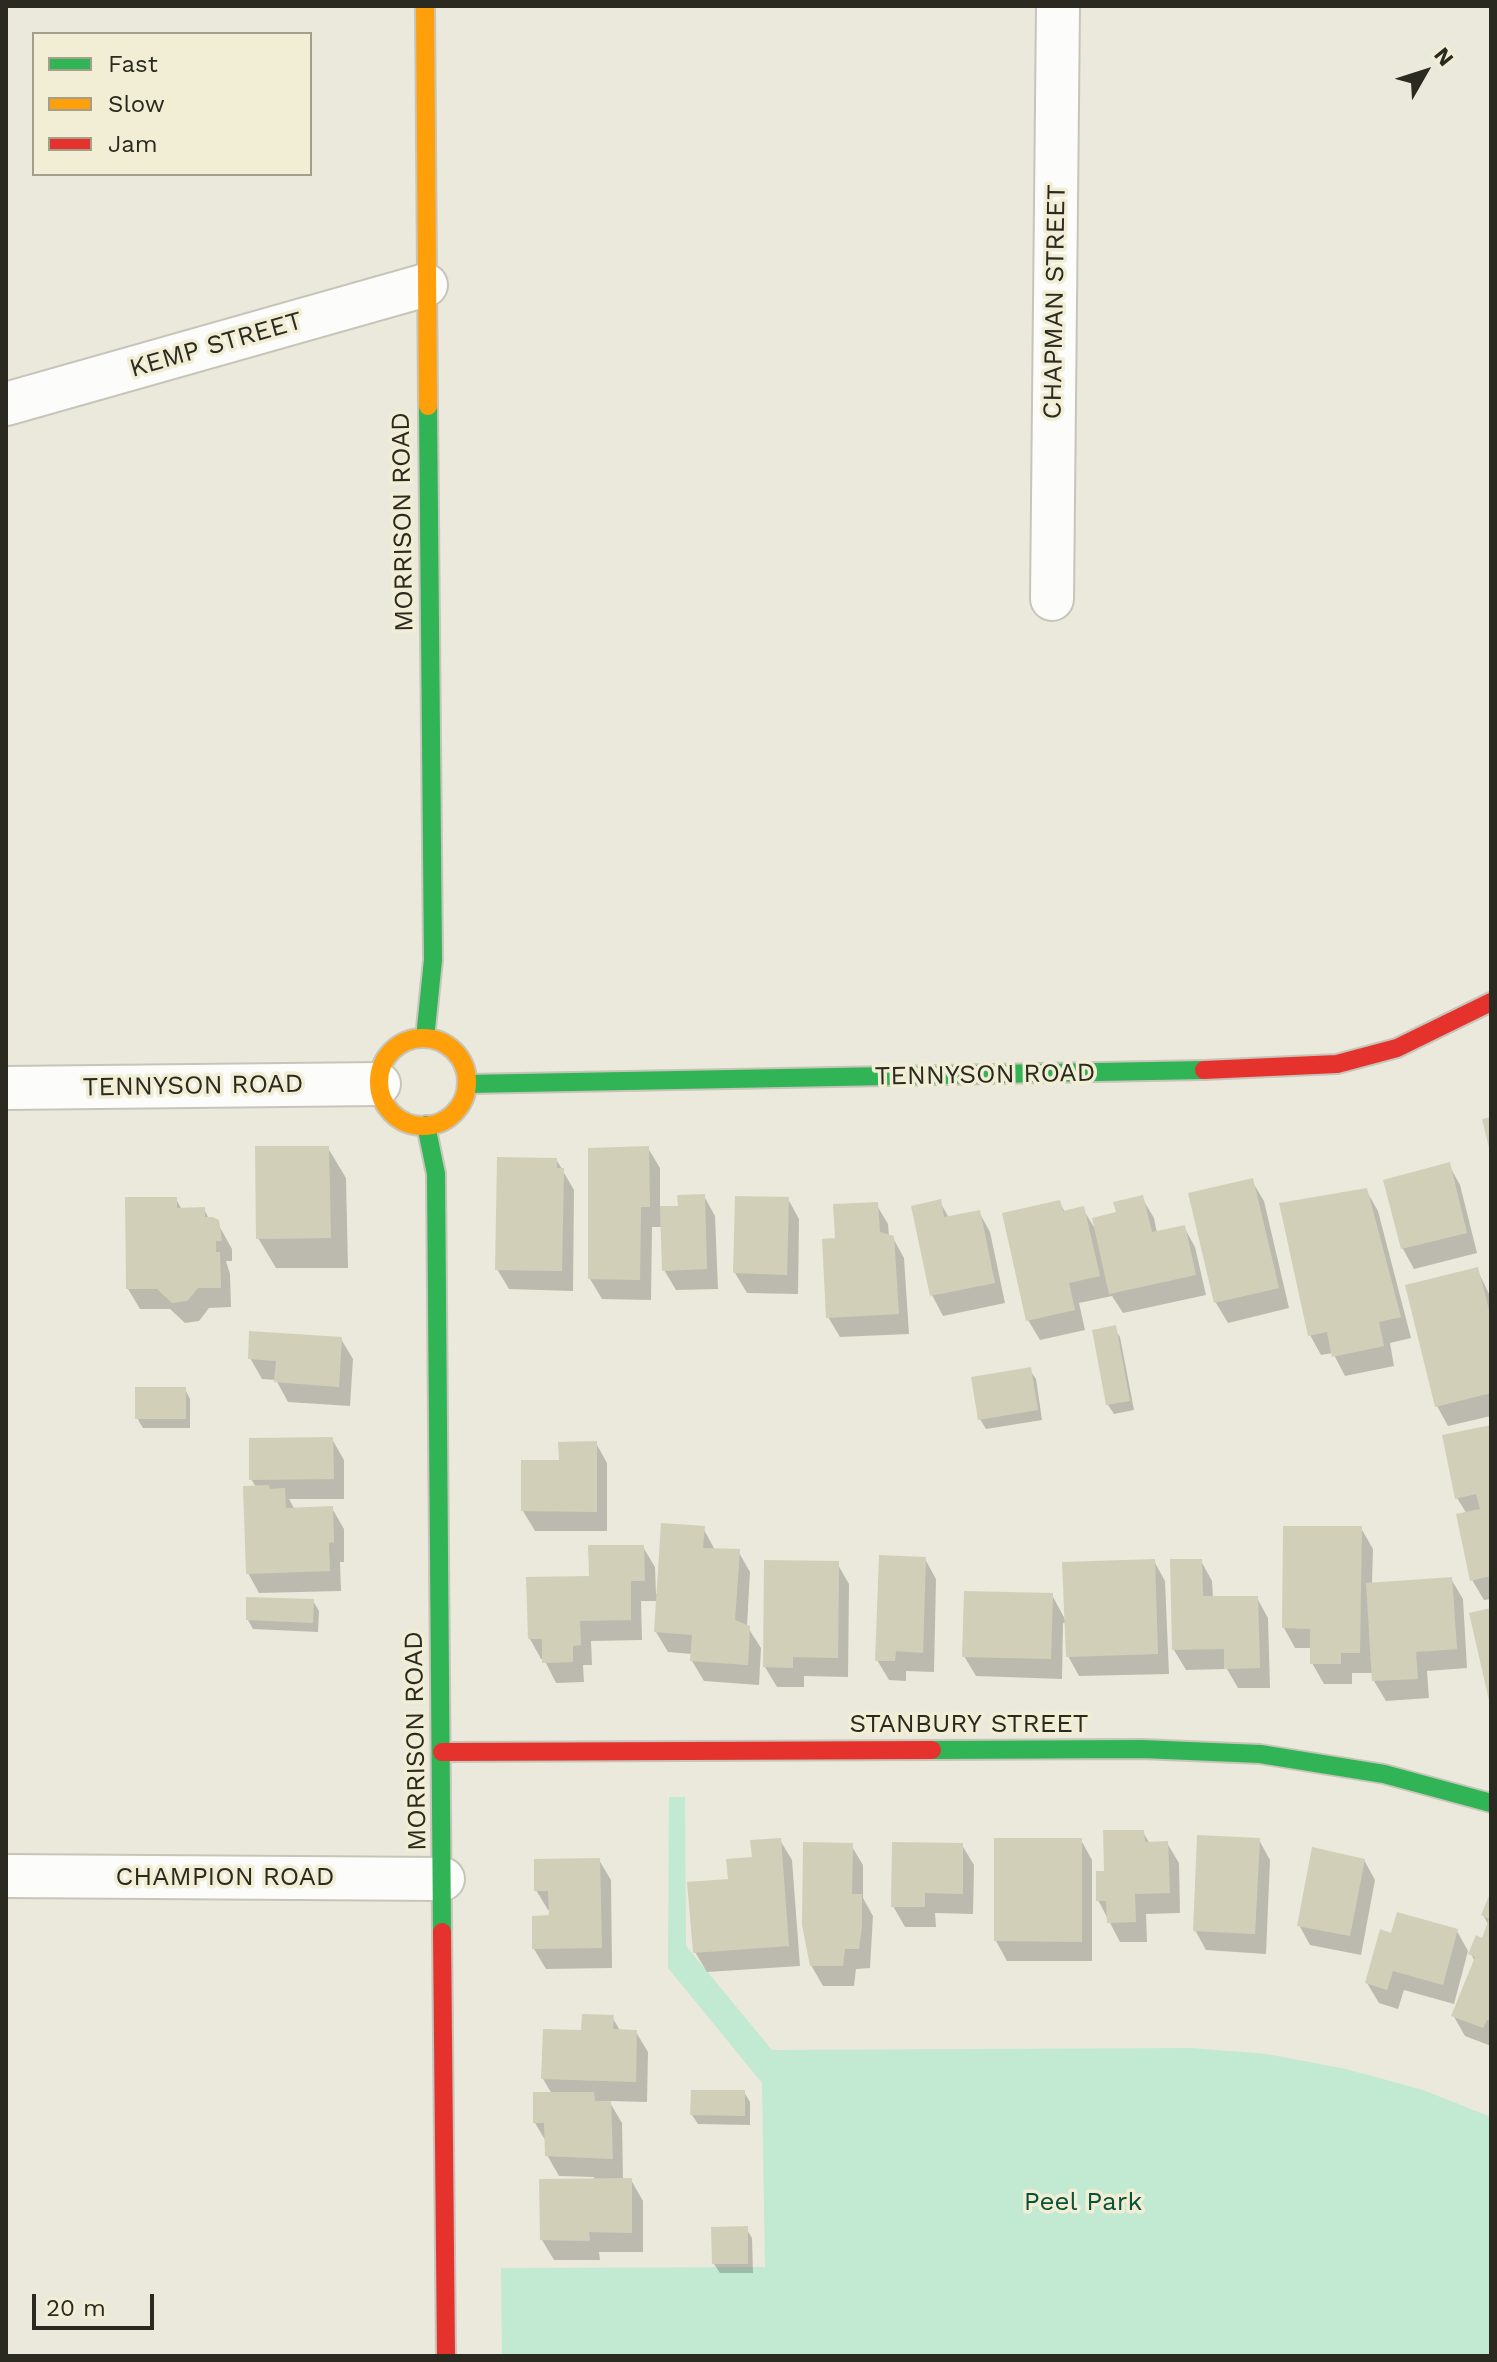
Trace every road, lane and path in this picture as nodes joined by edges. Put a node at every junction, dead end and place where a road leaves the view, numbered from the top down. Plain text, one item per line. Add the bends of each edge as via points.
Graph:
1 (425, 6) edge
2 (1058, 6) edge
3 (426, 285) junction
4 (6, 404) edge
5 (1052, 599) dead end
6 (1491, 1002) edge
7 (425, 1038) junction
8 (379, 1084) junction
9 (467, 1084) junction
10 (6, 1088) edge
11 (426, 1125) junction
12 (442, 1752) junction
13 (1491, 1803) edge
14 (6, 1876) edge
15 (443, 1879) junction
16 (446, 2356) edge

1 - 3 street, MORRISON ROAD
2 - 5 street, CHAPMAN STREET
3 - 4 street, KEMP STREET
3 - 7 street, MORRISON ROAD via 433,960
6 - 9 street, TENNYSON ROAD via 1397,1048 1337,1064 1289,1068
7 - 8 street via 401,1043 392,1051
7 - 9 street via 450,1047 460,1058
8 - 10 street, TENNYSON ROAD
8 - 11 street via 389,1110 412,1124
9 - 11 street via 458,1108 439,1123
11 - 12 street, MORRISON ROAD via 436,1174
12 - 13 street, STANBURY STREET via 1202,1751 1354,1768
12 - 15 street, MORRISON ROAD
14 - 15 street, CHAMPION ROAD
15 - 16 street, MORRISON ROAD

